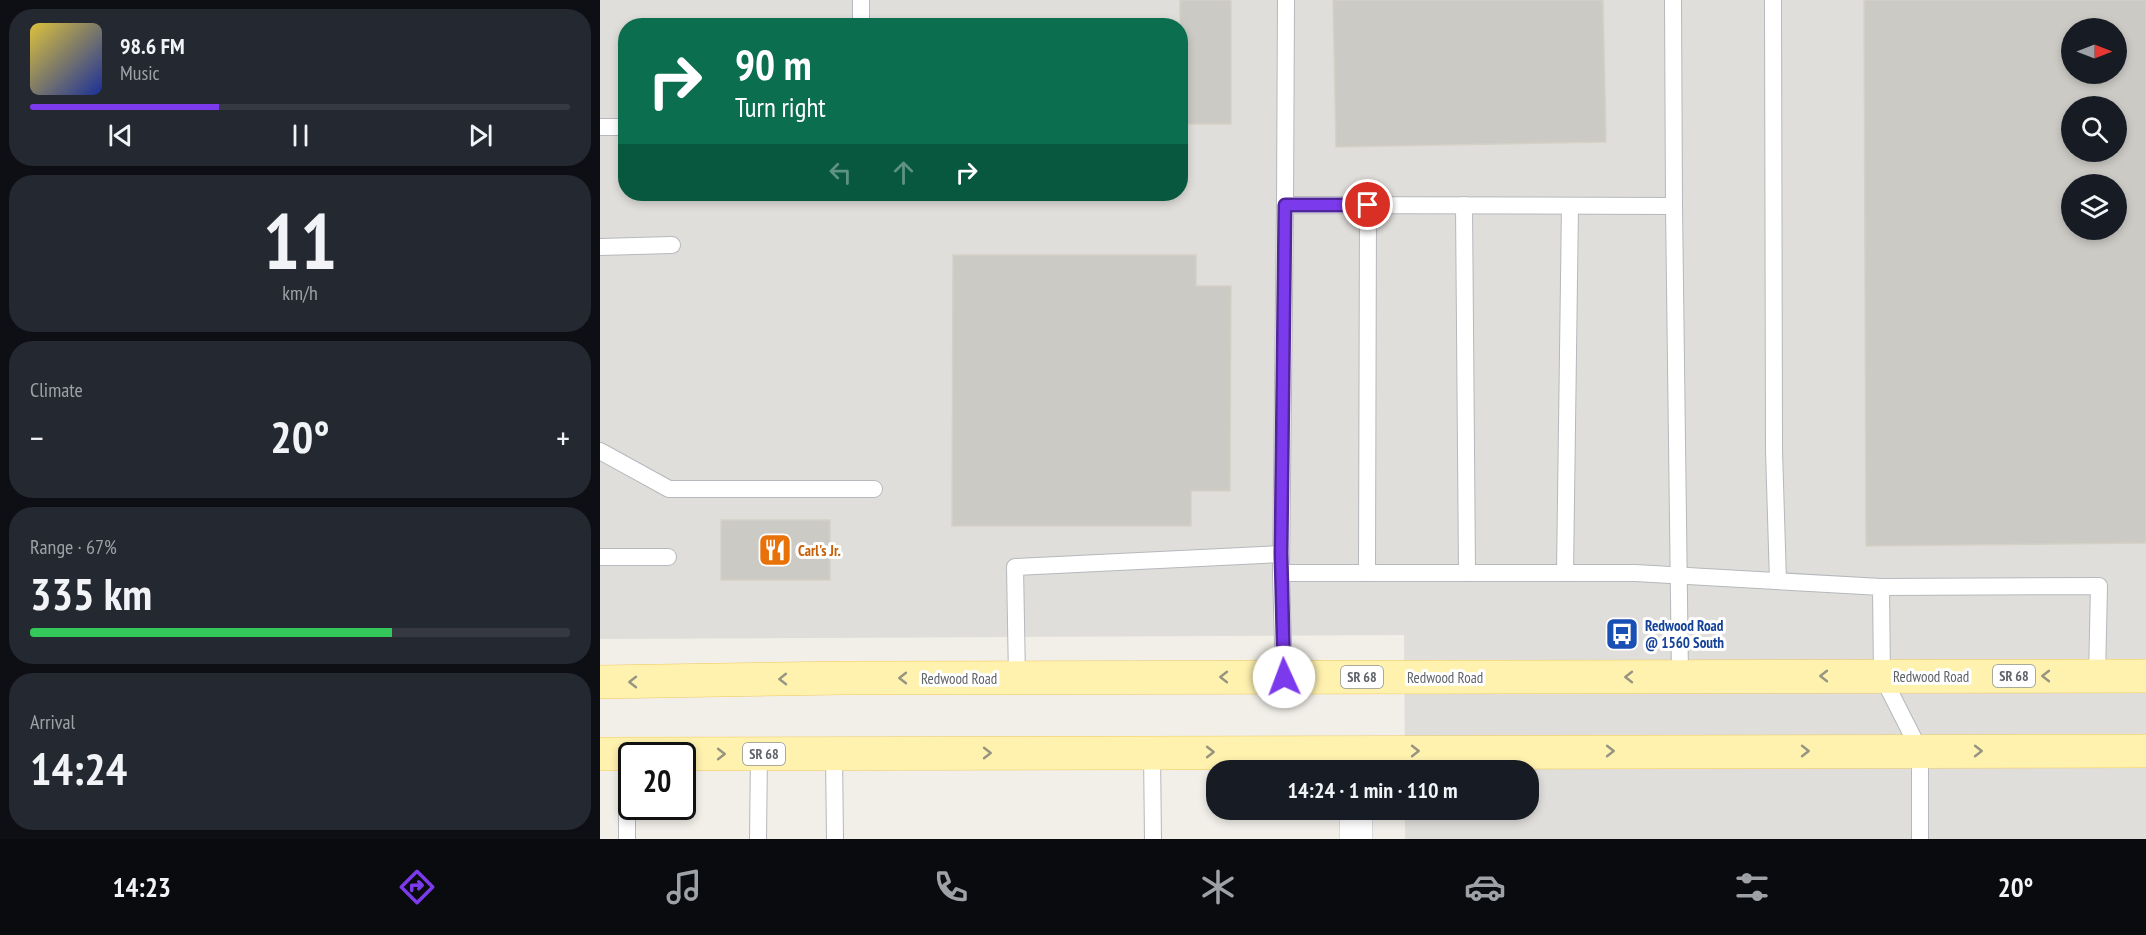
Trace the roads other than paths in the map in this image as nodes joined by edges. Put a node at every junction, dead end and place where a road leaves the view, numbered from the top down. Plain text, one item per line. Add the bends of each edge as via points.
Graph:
1 (861, 0) edge
2 (1286, 0) edge
3 (1673, 0) edge
4 (1773, 0) edge
5 (861, 18) edge
6 (618, 127) edge
7 (600, 128) edge
8 (1285, 205) junction
9 (1368, 205) junction
10 (1464, 205) junction
11 (1570, 206) junction
12 (1674, 206) junction
13 (672, 245) dead end
14 (600, 247) edge
15 (600, 451) edge
16 (874, 489) dead end
17 (1281, 554) junction
18 (600, 557) edge
19 (668, 557) dead end
20 (1281, 573) junction
21 (1367, 573) junction
22 (1467, 573) junction
23 (1565, 573) junction
24 (1678, 575) junction
25 (1778, 581) junction
26 (1881, 587) junction
27 (1882, 676) junction
28 (2097, 676) junction
29 (2146, 676) edge
30 (1284, 677) junction
31 (1680, 677) junction
32 (1017, 678) junction
33 (600, 682) edge
34 (1920, 751) junction
35 (2146, 751) edge
36 (1152, 752) junction
37 (613, 754) edge
38 (759, 754) junction
39 (834, 754) junction
40 (1333, 760) edge
41 (1412, 760) edge
42 (1356, 820) edge
43 (627, 839) edge
44 (758, 839) edge
45 (835, 839) edge
46 (1153, 839) edge
47 (1356, 839) edge
48 (1920, 839) edge

1 - 5 lane
2 - 8 lane
3 - 12 lane
4 - 25 lane
6 - 7 lane
8 - 9 lane
8 - 17 lane
9 - 10 lane
9 - 21 lane
10 - 11 lane
10 - 22 lane
11 - 12 lane
11 - 23 lane
12 - 24 lane
13 - 14 lane
15 - 16 lane via 669,489
17 - 20 lane
17 - 32 lane via 1015,567
18 - 19 lane
20 - 21 lane
20 - 30 lane
21 - 22 lane
22 - 23 lane
23 - 24 lane
24 - 25 lane
24 - 31 lane
25 - 26 lane
26 - 27 lane
26 - 28 lane via 2099,586
28 -> 27 main road, Redwood Road / SR 68
27 -> 31 main road, Redwood Road / SR 68
27 - 34 lane
28 - 29 main road, Redwood Road / SR 68
31 -> 30 main road, Redwood Road / SR 68
30 -> 32 main road, Redwood Road / SR 68
32 -> 33 main road, Redwood Road / SR 68
34 -> 35 main road, SR 68
41 -> 34 main road, SR 68
34 - 48 lane
39 -> 36 main road, SR 68
36 -> 40 main road, SR 68
36 - 46 lane
37 -> 38 main road, SR 68
37 - 43 lane
38 - 39 main road, SR 68
38 - 44 lane
39 - 45 lane
42 - 47 street

